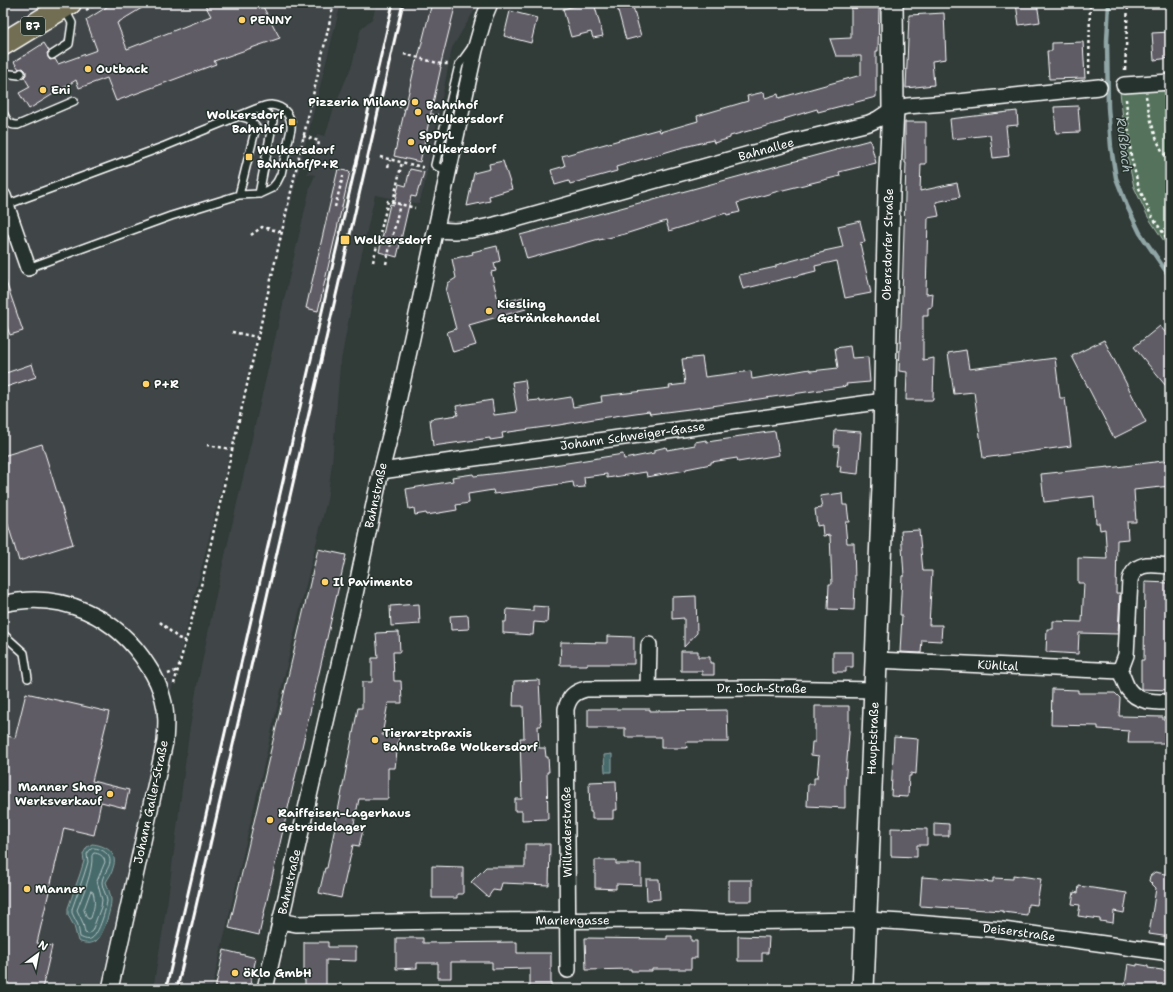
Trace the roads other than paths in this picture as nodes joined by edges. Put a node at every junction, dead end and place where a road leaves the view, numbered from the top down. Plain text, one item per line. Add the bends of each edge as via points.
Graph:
1 (490, 3) edge
2 (892, 3) edge
3 (67, 5) edge
4 (479, 38) junction
5 (3, 44) edge
6 (52, 55) dead end
7 (3, 73) edge
8 (22, 73) dead end
9 (1170, 82) edge
10 (1124, 85) road end
11 (1093, 88) road end
12 (74, 101) dead end
13 (256, 108) junction
14 (893, 109) junction
15 (3, 113) edge
16 (238, 116) junction
17 (452, 124) junction
18 (258, 194) junction
19 (239, 195) junction
20 (5, 200) edge
21 (436, 230) junction
22 (28, 268) joint
23 (884, 400) junction
24 (381, 471) junction
25 (883, 486) joint
26 (1170, 566) edge
27 (3, 604) edge
28 (3, 634) edge
29 (648, 645) dead end
30 (876, 660) junction
31 (1120, 671) junction
32 (28, 678) dead end
33 (648, 689) junction
34 (875, 690) junction
35 (572, 695) joint
36 (1170, 702) edge
37 (867, 920) junction
38 (280, 921) junction
39 (568, 921) junction
40 (1170, 953) edge
41 (568, 970) dead end
42 (110, 989) edge
43 (265, 989) edge
44 (864, 989) edge

1 - 4 street, Bahnstraße
2 - 14 main road, Obersdorfer Straße
3 - 5 main road, B7
3 - 6 lane via 72,23 69,44
4 - 17 street, Bahnstraße
4 - 17 lane via 459,65
7 - 8 lane
9 - 10 street
11 - 14 street, Bahnallee
12 - 15 lane via 18,125 9,123
13 - 16 lane
13 - 18 lane via 265,111 273,121
13 - 18 lane via 270,105 279,107 287,112 292,122 278,182 272,188
14 - 21 street, Bahnallee via 869,123 495,226 471,230
14 - 23 main road, Obersdorfer Straße
16 - 19 lane via 249,120 256,127
16 - 20 lane via 165,146
17 - 21 street, Bahnstraße via 447,176
18 - 19 lane
19 - 22 lane via 171,216
20 - 22 street
21 - 24 street, Bahnstraße
23 - 24 street, Johann Schweiger-Gasse
23 - 25 main road, Obersdorfer Straße
24 - 38 street, Bahnstraße
25 - 30 main road, Hauptstraße
26 - 31 street via 1144,565 1132,573 1126,656
27 - 42 street, Johann Galler-Straße via 33,600 50,601 68,604 99,618 114,627 142,655 157,680 163,697 166,709 165,742
28 - 32 lane via 24,653
29 - 33 street
30 - 31 street, Kühltal
30 - 34 main road, Hauptstraße
31 - 36 street via 1128,689 1138,698 1149,702
33 - 34 street, Dr. Joch-Straße
33 - 35 street, Dr. Joch-Straße via 586,689
34 - 37 main road, Hauptstraße
35 - 39 street, Willraderstraße via 566,709
37 - 39 street, Mariengasse
37 - 40 street, Deiserstraße via 1003,930
37 - 44 main road, Hauptstraße
38 - 39 street, Mariengasse via 296,924
38 - 43 street, Bahnstraße
39 - 41 street, Willraderstraße

